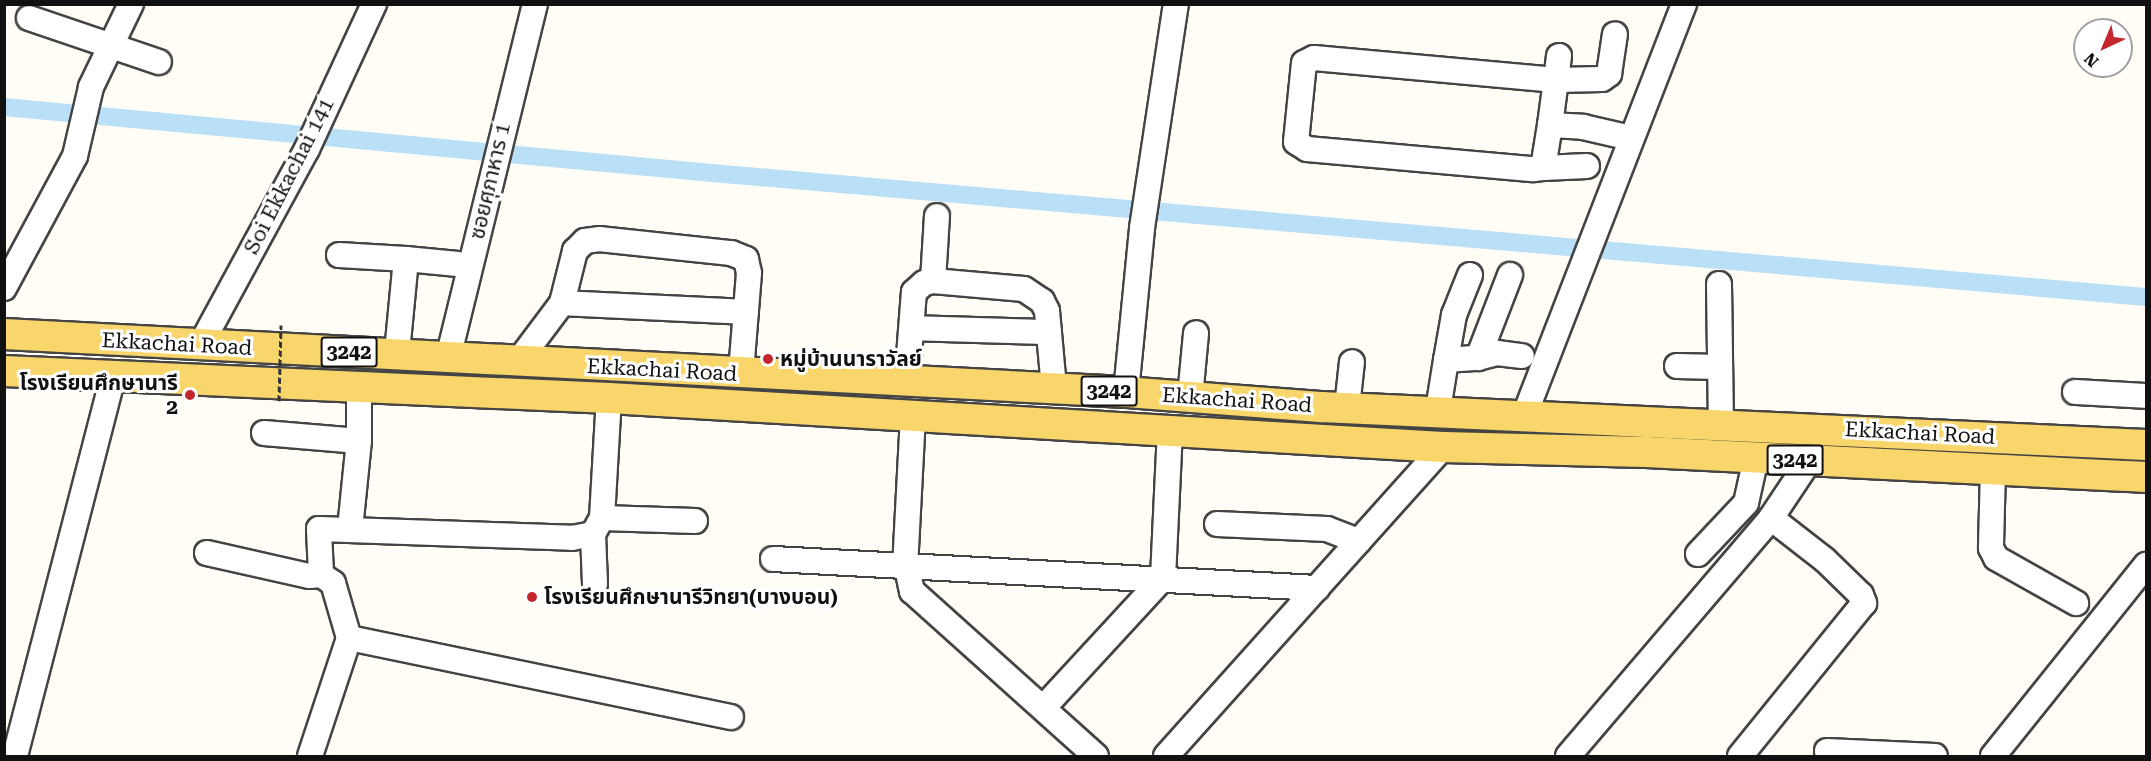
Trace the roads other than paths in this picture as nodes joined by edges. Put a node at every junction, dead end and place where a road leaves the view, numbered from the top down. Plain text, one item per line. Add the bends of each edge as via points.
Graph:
1 (131, 4) edge
2 (374, 4) edge
3 (535, 4) edge
4 (1176, 4) edge
5 (1684, 4) edge
6 (29, 18) dead end
7 (1615, 33) dead end
8 (111, 46) junction
9 (1558, 56) dead end
10 (159, 62) dead end
11 (1556, 80) junction
12 (1550, 124) junction
13 (1631, 138) junction
14 (1587, 166) dead end
15 (1543, 168) junction
16 (937, 216) dead end
17 (339, 255) dead end
18 (406, 259) junction
19 (458, 264) dead end
20 (1470, 275) dead end
21 (1510, 275) dead end
22 (933, 281) junction
23 (1719, 284) dead end
24 (4, 288) edge
25 (562, 303) junction
26 (746, 312) junction
27 (912, 328) junction
28 (1049, 332) junction
29 (1196, 333) dead end
30 (4, 334) edge
31 (200, 346) junction
32 (397, 353) junction
33 (1522, 356) dead end
34 (448, 358) junction
35 (1478, 358) junction
36 (1446, 360) junction
37 (517, 363) junction
38 (1352, 363) dead end
39 (1677, 366) dead end
40 (1719, 367) junction
41 (4, 371) edge
42 (741, 373) junction
43 (113, 376) junction
44 (907, 382) junction
45 (359, 388) junction
46 (1054, 388) junction
47 (1126, 392) junction
48 (2075, 392) dead end
49 (2146, 396) edge
50 (1190, 397) junction
51 (609, 398) junction
52 (1347, 407) junction
53 (1448, 410) junction
54 (1525, 414) junction
55 (913, 415) junction
56 (1720, 422) junction
57 (1170, 430) junction
58 (264, 433) dead end
59 (359, 441) junction
60 (2146, 445) edge
61 (1443, 447) junction
62 (1756, 458) junction
63 (1809, 461) junction
64 (1993, 469) junction
65 (2146, 477) edge
66 (1771, 518) junction
67 (695, 521) dead end
68 (1217, 524) dead end
69 (598, 526) junction
70 (350, 529) junction
71 (1359, 541) junction
72 (207, 553) dead end
73 (1698, 554) dead end
74 (773, 559) dead end
75 (2146, 565) edge
76 (906, 568) junction
77 (321, 575) junction
78 (1163, 578) junction
79 (595, 584) dead end
80 (1317, 588) junction
81 (2076, 603) dead end
82 (349, 638) junction
83 (1044, 707) junction
84 (731, 717) dead end
85 (1827, 751) dead end
86 (15, 756) edge
87 (310, 756) edge
88 (1096, 756) edge
89 (1166, 756) edge
90 (1568, 756) edge
91 (1740, 756) edge
92 (1935, 756) edge
93 (1993, 756) edge

1 - 8 street
2 - 31 street, Soi Ekkachai 141 via 307,149
3 - 34 street, ซอยศุภาหาร 1 via 505,113 498,157
4 - 47 street via 1142,228
5 - 13 street
6 - 8 street
7 - 11 street via 1607,77
8 - 10 street
8 - 24 street via 92,87 75,156
9 - 11 street
11 - 12 street
11 - 15 street via 1314,58 1304,63 1296,142 1306,149
12 - 13 street
12 - 15 street
13 - 54 street
14 - 15 street
16 - 22 street
17 - 18 street
18 - 19 street
18 - 32 street
20 - 36 street via 1454,315
21 - 35 street
22 - 27 street via 914,292
22 - 28 street via 1024,289 1042,301
23 - 40 street
25 - 26 street
25 - 26 street via 575,251 585,241 599,239 746,258
25 - 37 street
26 - 42 street
27 - 28 street
27 - 44 street
28 - 46 street
29 - 50 street
30 - 31 main road, Ekkachai Road / 3242
31 - 32 main road, Ekkachai Road / 3242
32 - 34 main road, Ekkachai Road / 3242
33 - 35 street via 1497,353
34 - 37 main road, Ekkachai Road / 3242
35 - 36 street
36 - 53 street
37 - 42 main road, Ekkachai Road / 3242
38 - 52 street
39 - 40 street
40 - 56 street
41 - 43 main road, Ekkachai Road / 3242
42 - 44 main road, Ekkachai Road / 3242
43 - 45 main road, Ekkachai Road / 3242
43 - 86 street
44 - 46 main road, Ekkachai Road / 3242
45 - 51 main road, Ekkachai Road / 3242
45 - 59 street
46 - 47 main road, Ekkachai Road / 3242
47 - 50 main road, Ekkachai Road / 3242
48 - 49 street
50 - 52 main road, Ekkachai Road / 3242
51 - 55 main road, Ekkachai Road / 3242
51 - 69 street
52 - 53 main road, Ekkachai Road / 3242
53 - 54 main road, Ekkachai Road / 3242
53 - 61 main road
54 - 56 main road, Ekkachai Road / 3242
55 - 57 main road, Ekkachai Road / 3242
55 - 76 street
56 - 60 main road, Ekkachai Road / 3242
57 - 61 main road, Ekkachai Road / 3242
57 - 78 street
58 - 59 street
59 - 70 street
61 - 62 main road, Ekkachai Road / 3242
61 - 71 street
62 - 63 main road, Ekkachai Road / 3242
62 - 73 street via 1746,503
63 - 64 main road, Ekkachai Road / 3242
63 - 66 street
64 - 65 main road, Ekkachai Road / 3242
64 - 81 street via 1991,548 1996,558
66 - 90 street
66 - 91 street via 1825,560 1862,595 1864,603
67 - 69 street
68 - 71 street via 1327,529
69 - 70 street via 572,538
69 - 79 street
70 - 77 street via 322,526 316,531
71 - 80 street
72 - 77 street via 309,576
74 - 76 street
75 - 93 street
76 - 78 street
76 - 83 street via 912,591
77 - 82 street via 333,583
78 - 80 street
78 - 83 street
80 - 89 street
82 - 84 street
82 - 87 street
83 - 88 street
85 - 92 street

